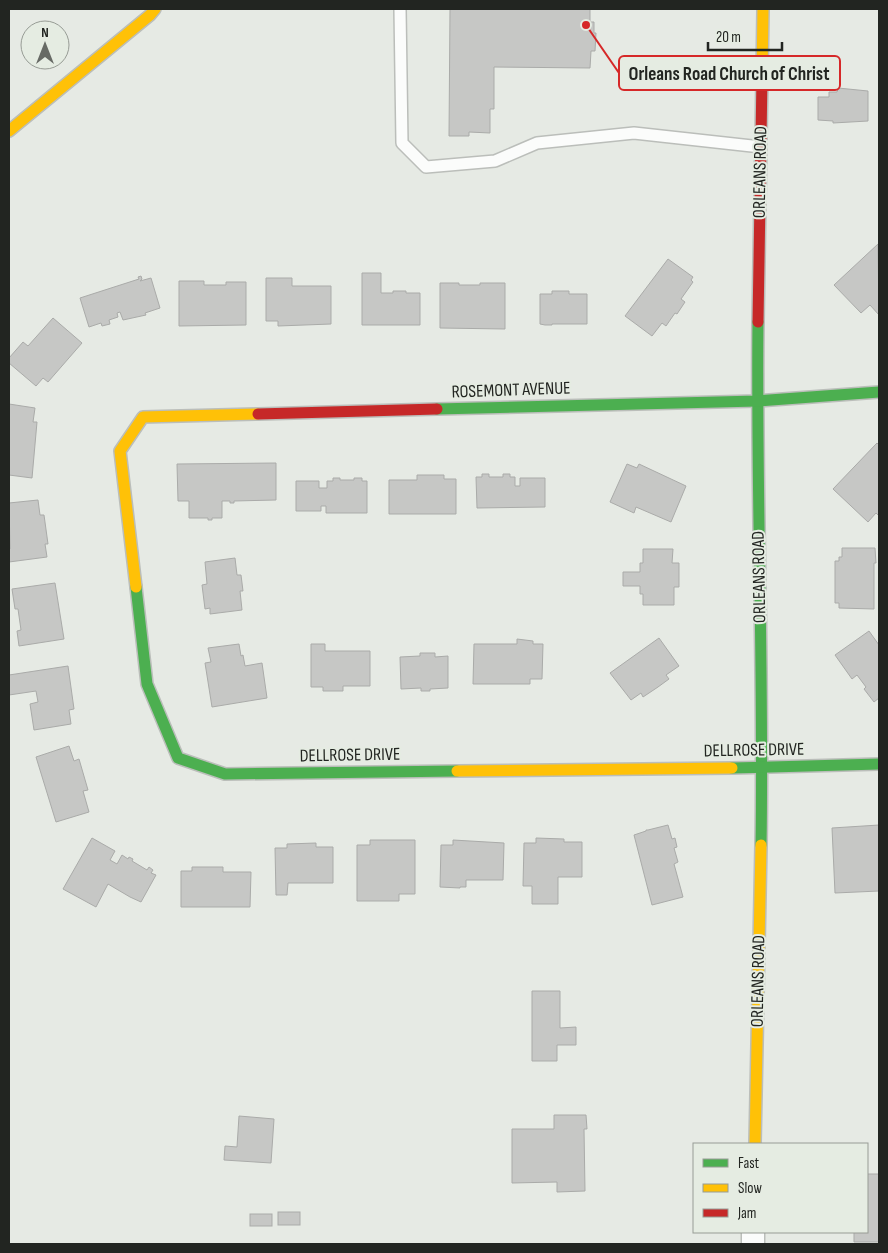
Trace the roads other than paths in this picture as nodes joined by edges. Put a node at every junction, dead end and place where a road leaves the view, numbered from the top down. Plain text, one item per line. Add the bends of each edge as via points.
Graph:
1 (155, 9) edge
2 (400, 9) edge
3 (763, 9) edge
4 (9, 131) edge
5 (761, 147) junction
6 (879, 392) edge
7 (757, 401) junction
8 (143, 418) joint
9 (879, 764) edge
10 (762, 768) junction
11 (755, 1143) edge

1 - 4 street
2 - 5 lane via 402,143 426,167 495,161 537,143 634,134
3 - 5 street, ORLEANS ROAD
5 - 7 street, ORLEANS ROAD
6 - 7 street, ROSEMONT AVENUE
7 - 8 street, ROSEMONT AVENUE
7 - 10 street, ORLEANS ROAD
8 - 10 street, DELLROSE DRIVE via 120,451 147,684 178,758 225,774
9 - 10 street, DELLROSE DRIVE
10 - 11 street, ORLEANS ROAD

